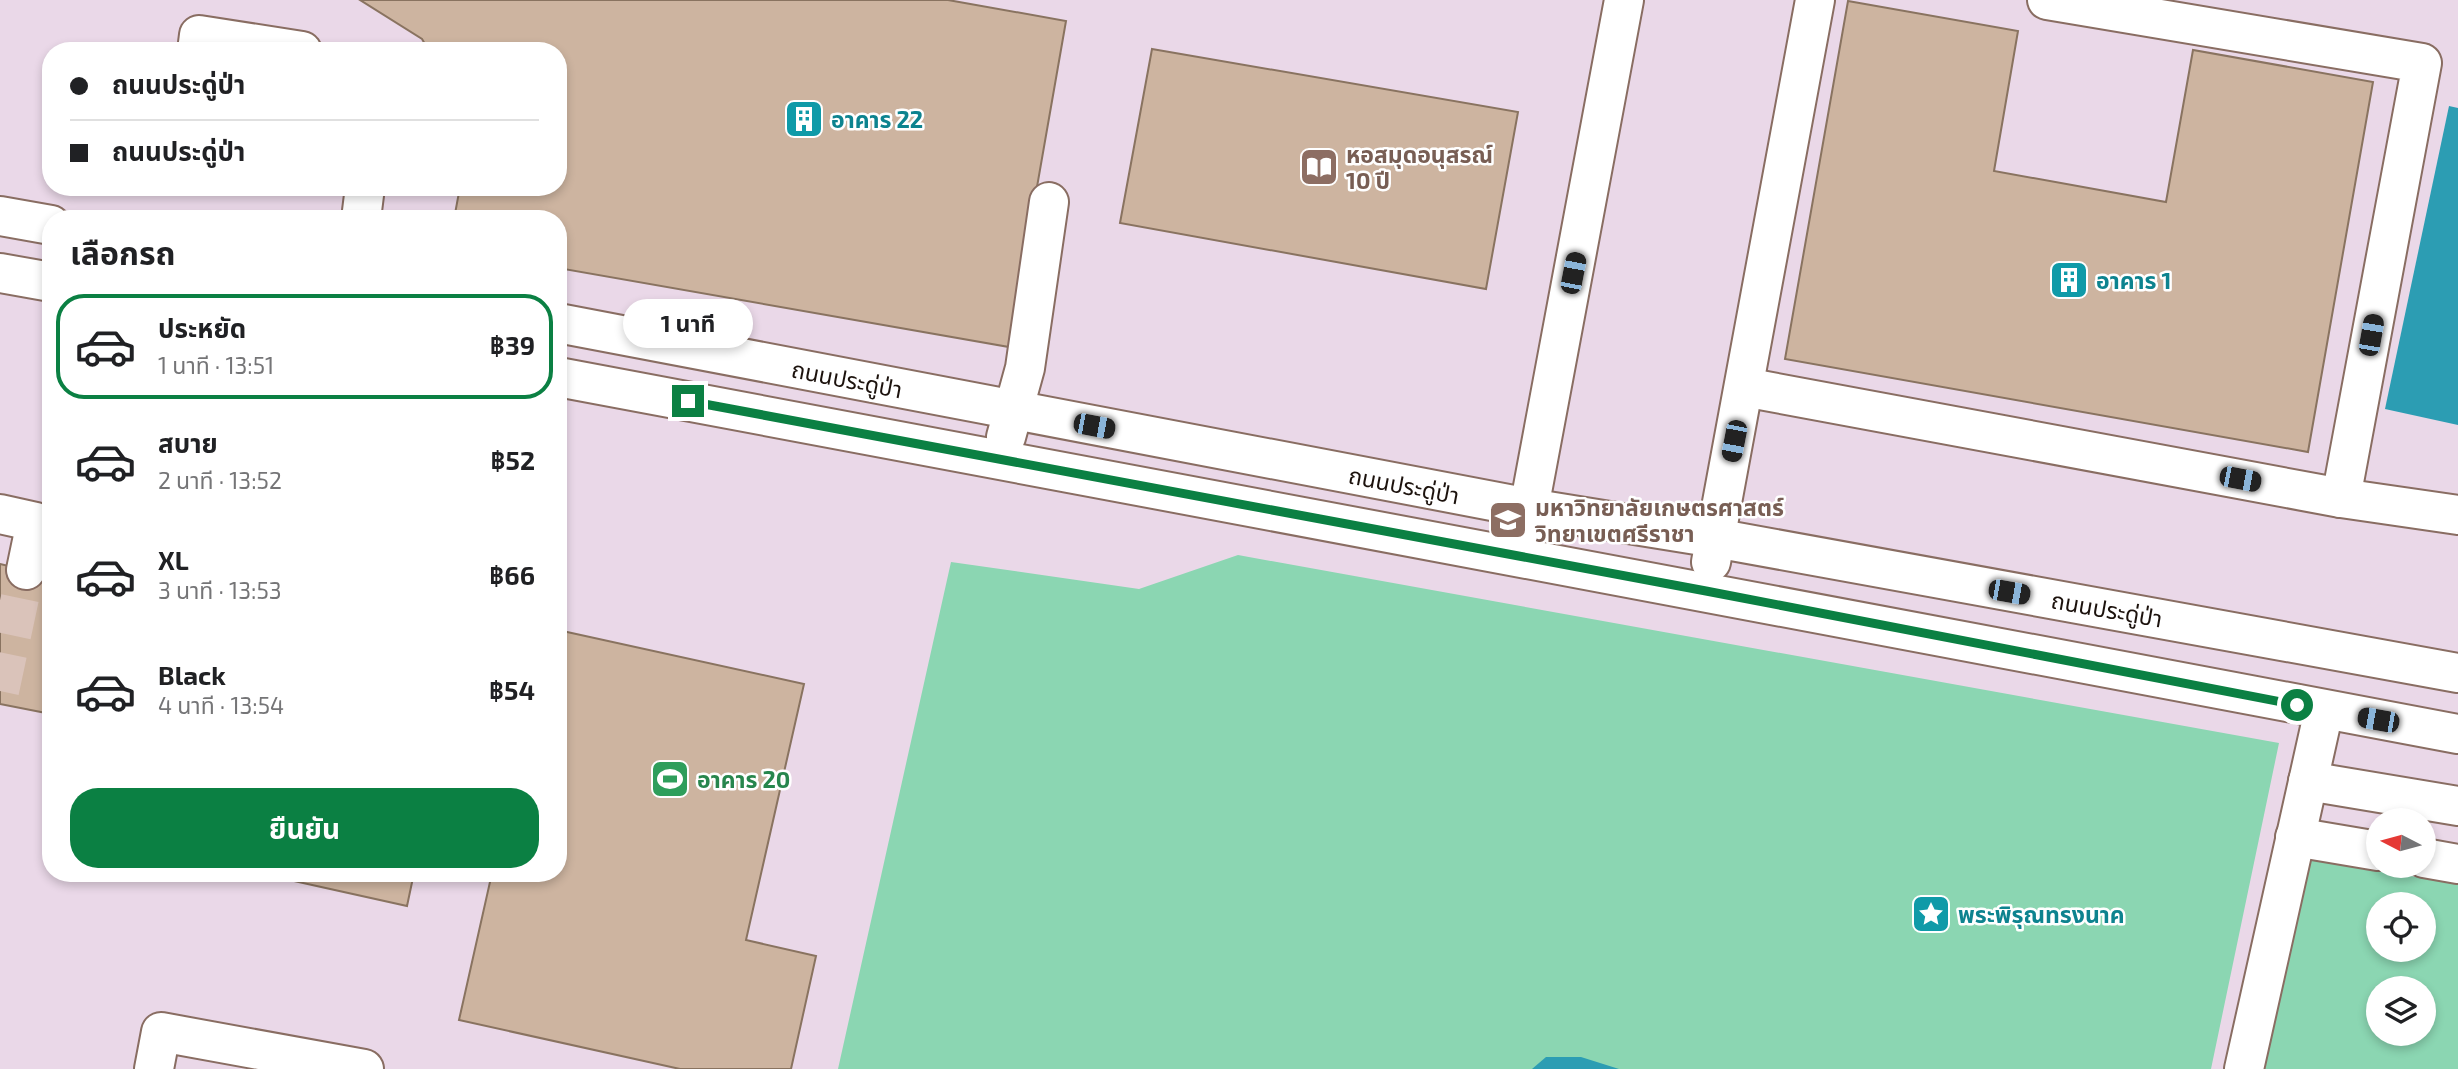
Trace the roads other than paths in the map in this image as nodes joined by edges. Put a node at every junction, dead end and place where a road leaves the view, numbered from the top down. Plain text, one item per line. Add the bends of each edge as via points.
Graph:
1 (1624, 0) edge
2 (1815, 0) edge
3 (2047, 0) edge
4 (198, 42) edge
5 (244, 42) edge
6 (1049, 202) dead end
7 (0, 216) edge
8 (42, 223) edge
9 (0, 273) edge
10 (42, 280) edge
11 (567, 325) edge
12 (567, 379) edge
13 (1744, 387) junction
14 (1013, 411) junction
15 (1001, 460) junction
16 (2341, 498) junction
17 (1529, 508) junction
18 (0, 514) edge
19 (2458, 515) edge
20 (1715, 538) junction
21 (1520, 557) junction
22 (26, 570) tunnel mouth
23 (1706, 591) junction
24 (2458, 673) edge
25 (2325, 710) junction
26 (2458, 734) edge
27 (2308, 782) junction
28 (2458, 806) edge
29 (2295, 837) junction
30 (2366, 848) edge
31 (2436, 860) edge
32 (2458, 864) edge
33 (154, 1069) edge
34 (364, 1069) edge
35 (2244, 1069) edge

1 - 17 street
2 - 13 street
3 - 16 street via 2422,63
4 - 5 street via 199,35
6 - 14 street via 1024,368
7 - 8 street
9 - 10 street
11 - 14 street, ถนนประดู่ป่า
12 - 15 street
13 - 16 street
13 - 20 street
14 - 15 street
14 - 17 street, ถนนประดู่ป่า
15 - 21 street
16 - 19 street
17 - 20 street, ถนนประดู่ป่า
17 - 21 street
18 - 22 street via 36,522
20 - 23 street
20 - 24 street, ถนนประดู่ป่า
21 - 23 street
23 - 25 street
25 - 26 street
25 - 27 street
27 - 28 street
27 - 29 street
29 - 30 street
29 - 35 street
31 - 32 street
33 - 34 street via 161,1032

